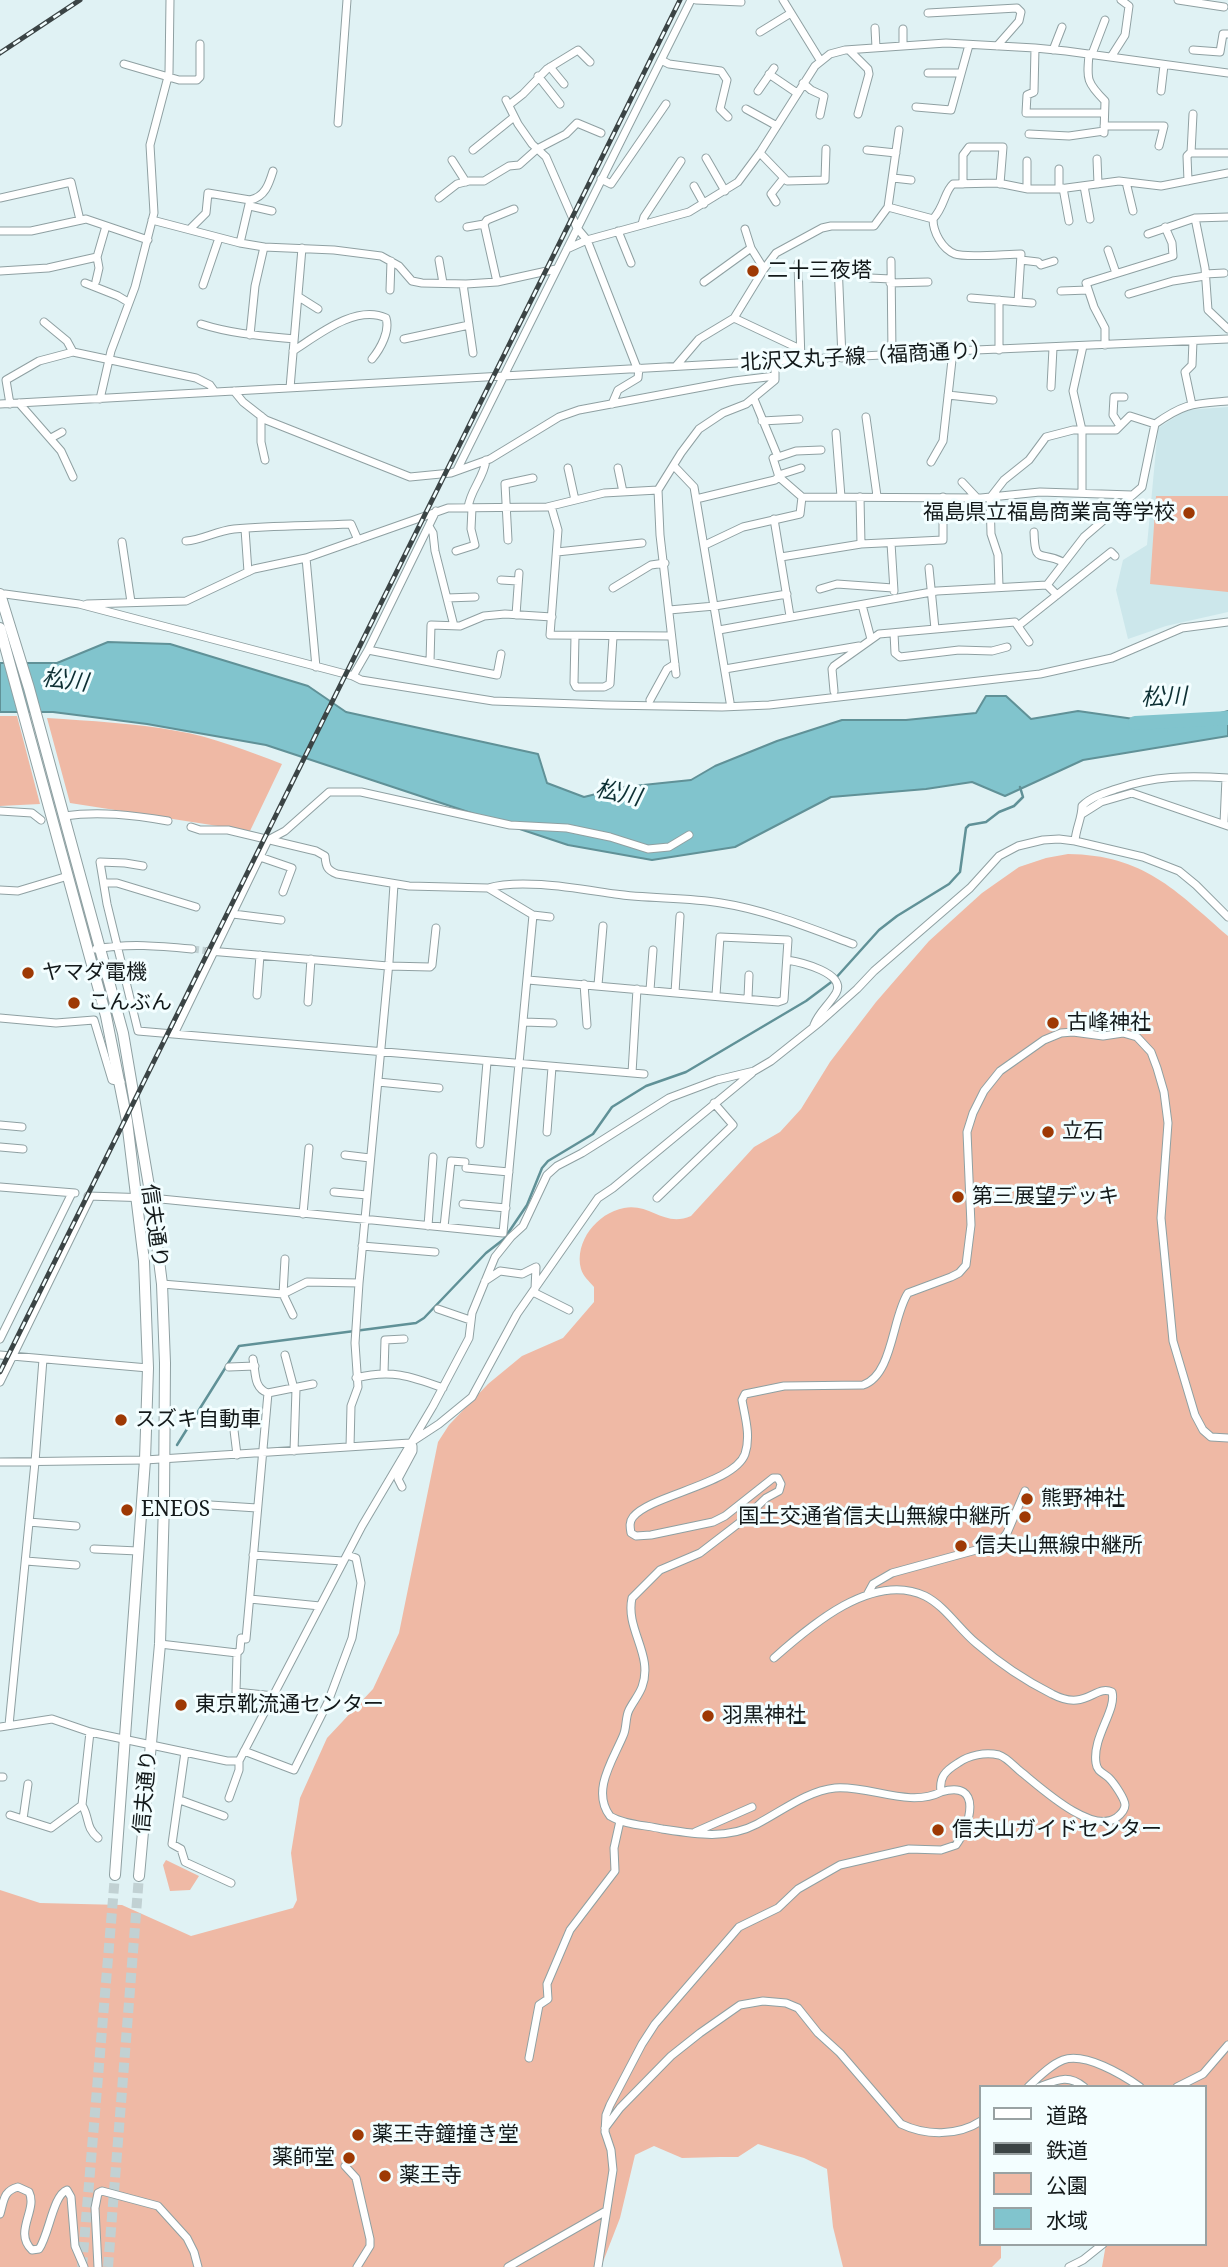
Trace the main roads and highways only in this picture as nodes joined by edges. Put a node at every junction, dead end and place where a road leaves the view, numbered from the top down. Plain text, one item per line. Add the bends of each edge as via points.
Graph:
1 (2, 597) edge
2 (0, 628) edge
3 (59, 813) junction
4 (94, 949) junction
5 (115, 1875) tunnel mouth
6 (139, 1876) tunnel mouth

1 - 3 highway, 信夫通り
2 - 3 highway, 信夫通り
3 - 4 highway, 信夫通り
3 - 4 highway, 信夫通り via 68,876
4 - 5 highway, 信夫通り via 138,1198 148,1368
4 - 6 highway, 信夫通り via 123,1033 162,1284 160,1644

